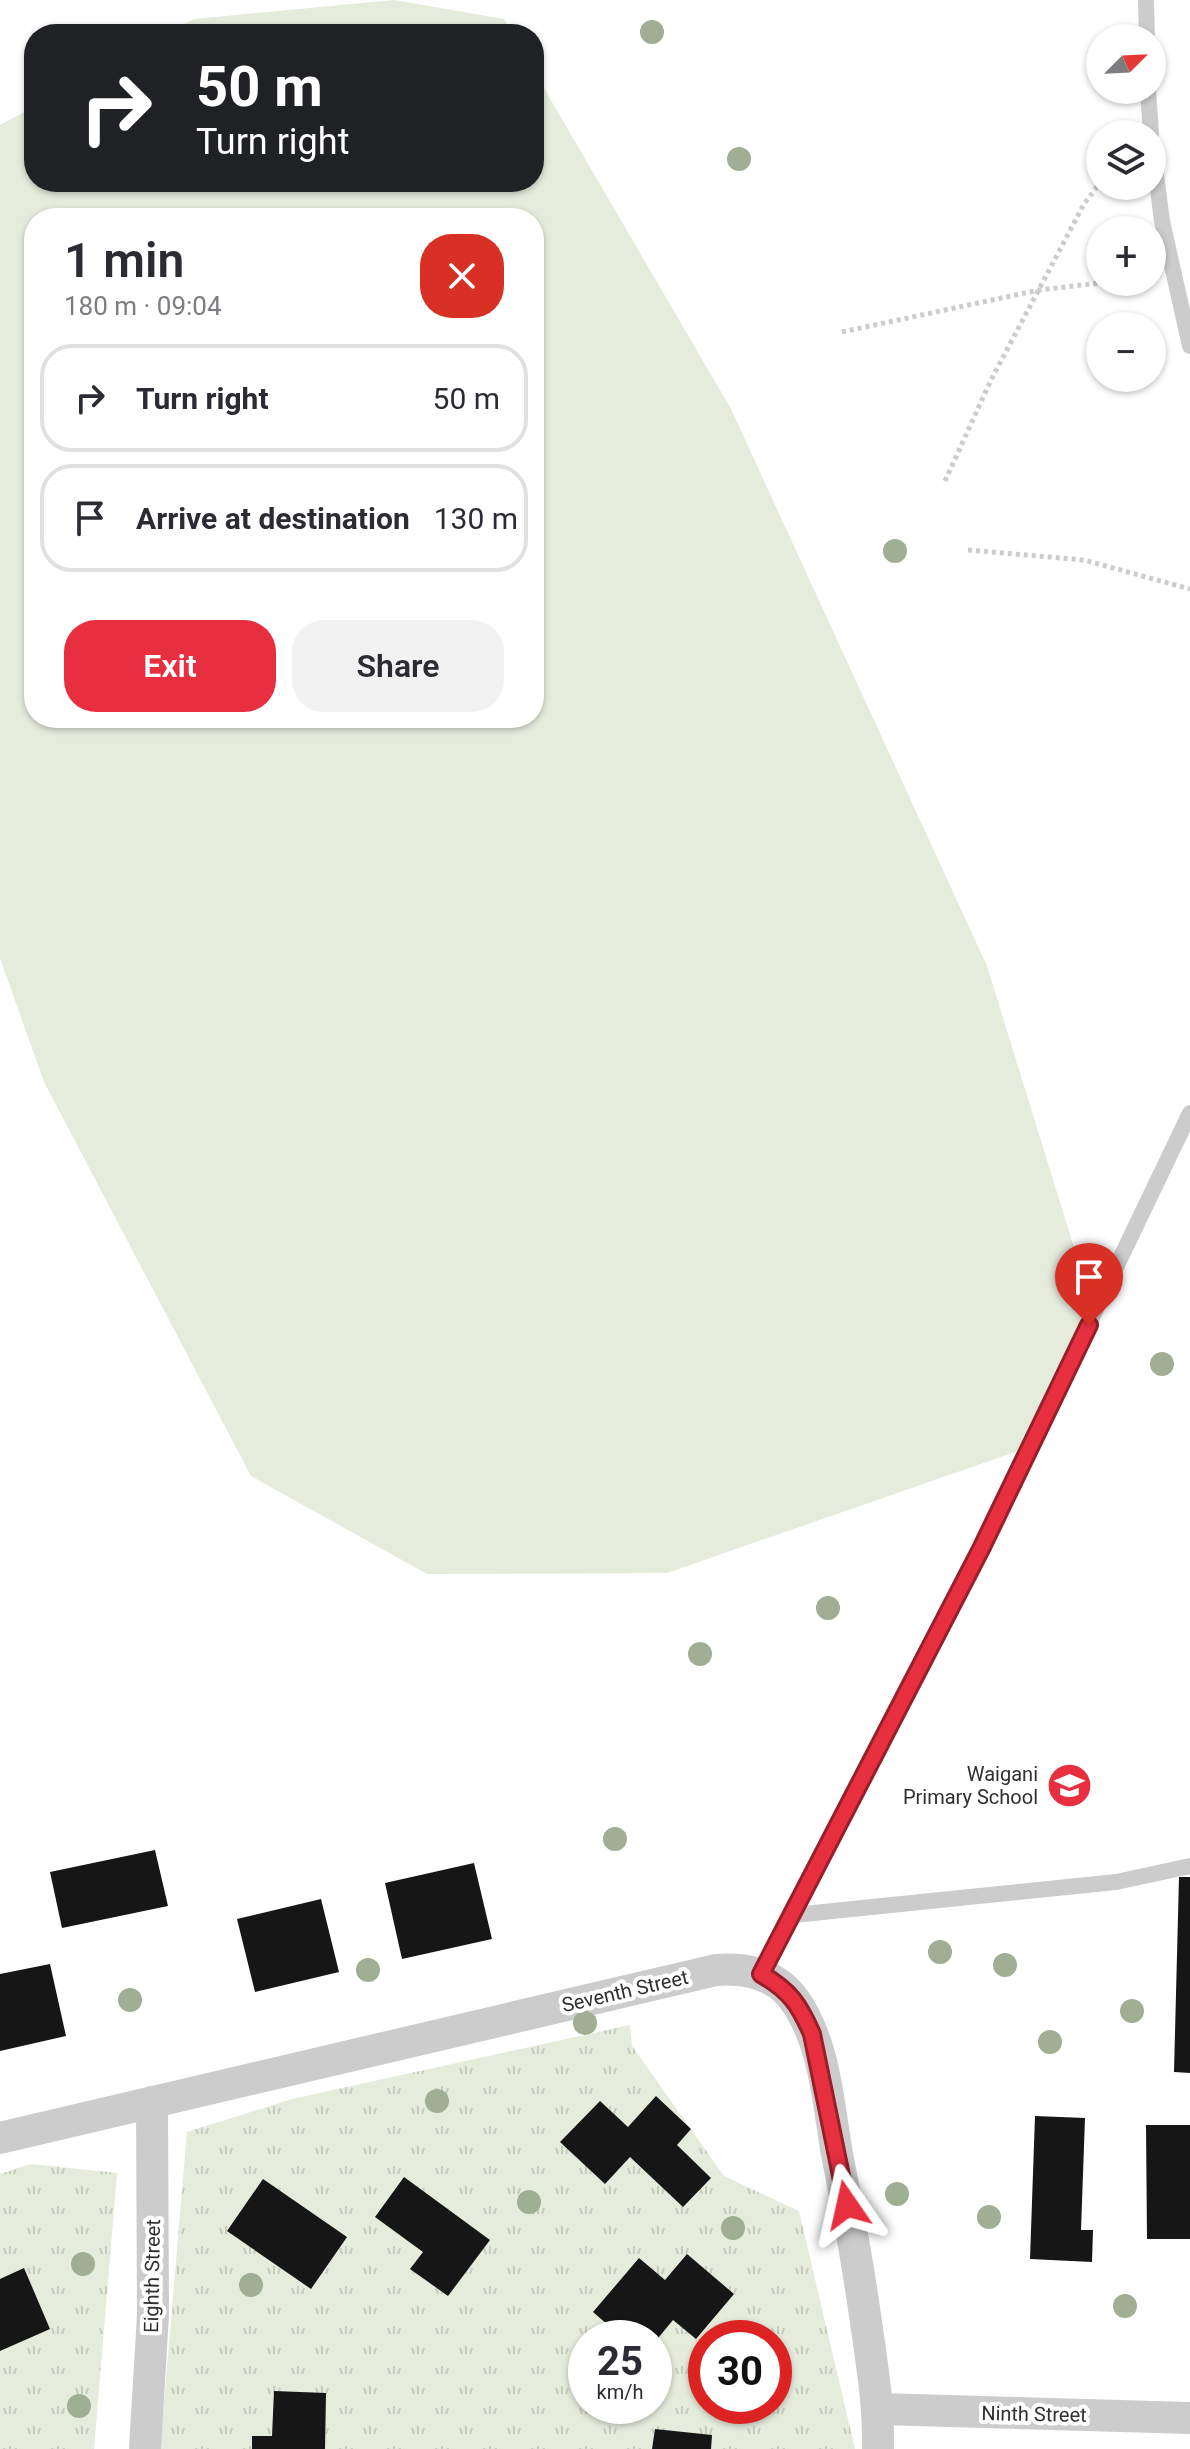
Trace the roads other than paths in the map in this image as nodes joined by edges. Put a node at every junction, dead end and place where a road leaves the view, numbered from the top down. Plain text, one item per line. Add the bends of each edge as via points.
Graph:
1 (1146, 0) edge
2 (1147, 24) edge
3 (1159, 200) edge
4 (1190, 346) edge
5 (1190, 1113) edge
6 (1190, 1866) edge
7 (794, 1915) junction
8 (761, 1974) junction
9 (152, 2102) junction
10 (0, 2138) edge
11 (879, 2409) junction
12 (1190, 2418) edge
13 (145, 2449) edge
14 (878, 2449) edge

1 - 2 lane
3 - 4 lane
5 - 7 lane via 981,1549
6 - 7 lane via 1116,1882
7 - 8 lane
8 - 9 street, Seventh Street via 741,1968 716,1970
8 - 11 street, Seventh Street via 791,1994 818,2050
9 - 10 street, Seventh Street
9 - 13 street, Eighth Street via 153,2315
11 - 12 street, Ninth Street
11 - 14 street, Seventh Street

